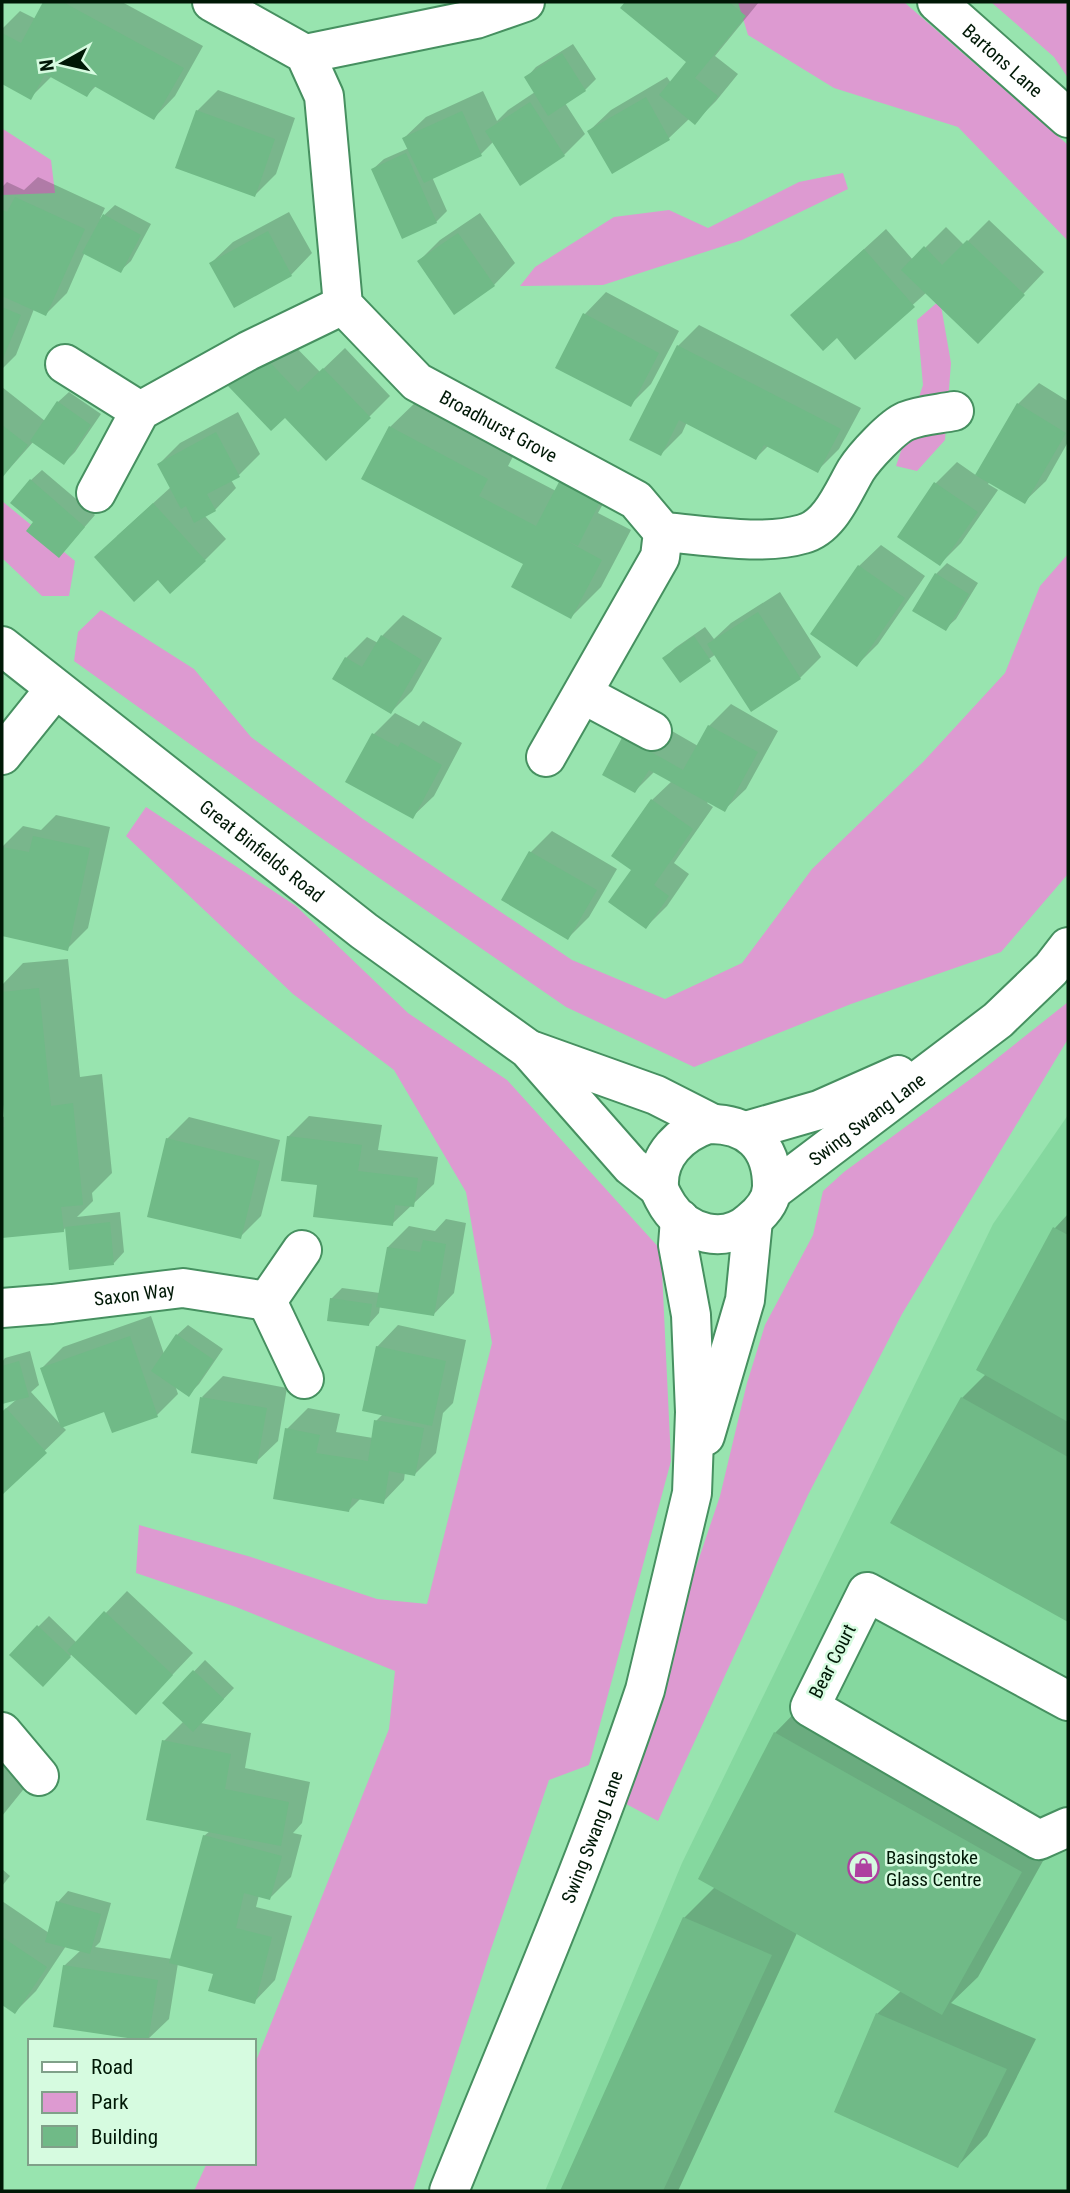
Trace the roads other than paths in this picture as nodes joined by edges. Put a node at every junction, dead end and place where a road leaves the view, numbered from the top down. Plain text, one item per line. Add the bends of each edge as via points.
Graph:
1 (212, 2) edge
2 (525, 2) edge
3 (937, 2) edge
4 (473, 10) edge
5 (305, 54) junction
6 (1068, 118) edge
7 (343, 305) junction
8 (65, 364) dead end
9 (140, 411) junction
10 (954, 411) dead end
11 (96, 493) dead end
12 (663, 532) junction
13 (2, 646) edge
14 (55, 689) junction
15 (583, 694) junction
16 (652, 731) dead end
17 (2, 755) edge
18 (546, 757) dead end
19 (1068, 947) edge
20 (961, 1047) junction
21 (528, 1049) junction
22 (730, 1128) junction
23 (670, 1204) junction
24 (762, 1205) junction
25 (302, 1250) dead end
26 (267, 1301) junction
27 (2, 1308) edge
28 (304, 1379) dead end
29 (694, 1471) junction
30 (1068, 1701) edge
31 (2, 1732) edge
32 (38, 1776) dead end
33 (1068, 1827) edge
34 (449, 2191) edge

1 - 5 street
2 - 4 street
3 - 6 street, Bartons Lane
4 - 5 street
5 - 7 street via 324,96
7 - 9 street
7 - 12 street, Broadhurst Grove via 417,382 636,500
8 - 9 street
9 - 11 street
10 - 12 street via 905,421 858,466 820,525 804,534 766,540
12 - 15 street via 660,557
13 - 14 street, Great Binfields Road
14 - 17 street
14 - 21 street, Great Binfields Road via 364,931
15 - 16 street
15 - 18 street
19 - 20 street, Swing Swang Lane via 998,1020
20 - 22 street, Swing Swang Lane via 819,1110
20 - 24 street, Swing Swang Lane
21 - 22 street, Great Binfields Road via 656,1095
21 - 23 street, Great Binfields Road
22 - 23 street via 690,1130 674,1144 664,1161
22 - 24 street via 766,1153 772,1171
23 - 24 street via 689,1227 707,1234 744,1228
23 - 29 street, Swing Swang Lane via 691,1315
24 - 29 street, Swing Swang Lane via 745,1300
25 - 26 street
26 - 27 street, Saxon Way via 183,1288
26 - 28 street
29 - 34 street, Swing Swang Lane via 635,1721 597,1828
30 - 33 street, Bear Court via 867,1592 810,1707 1039,1840
31 - 32 street

